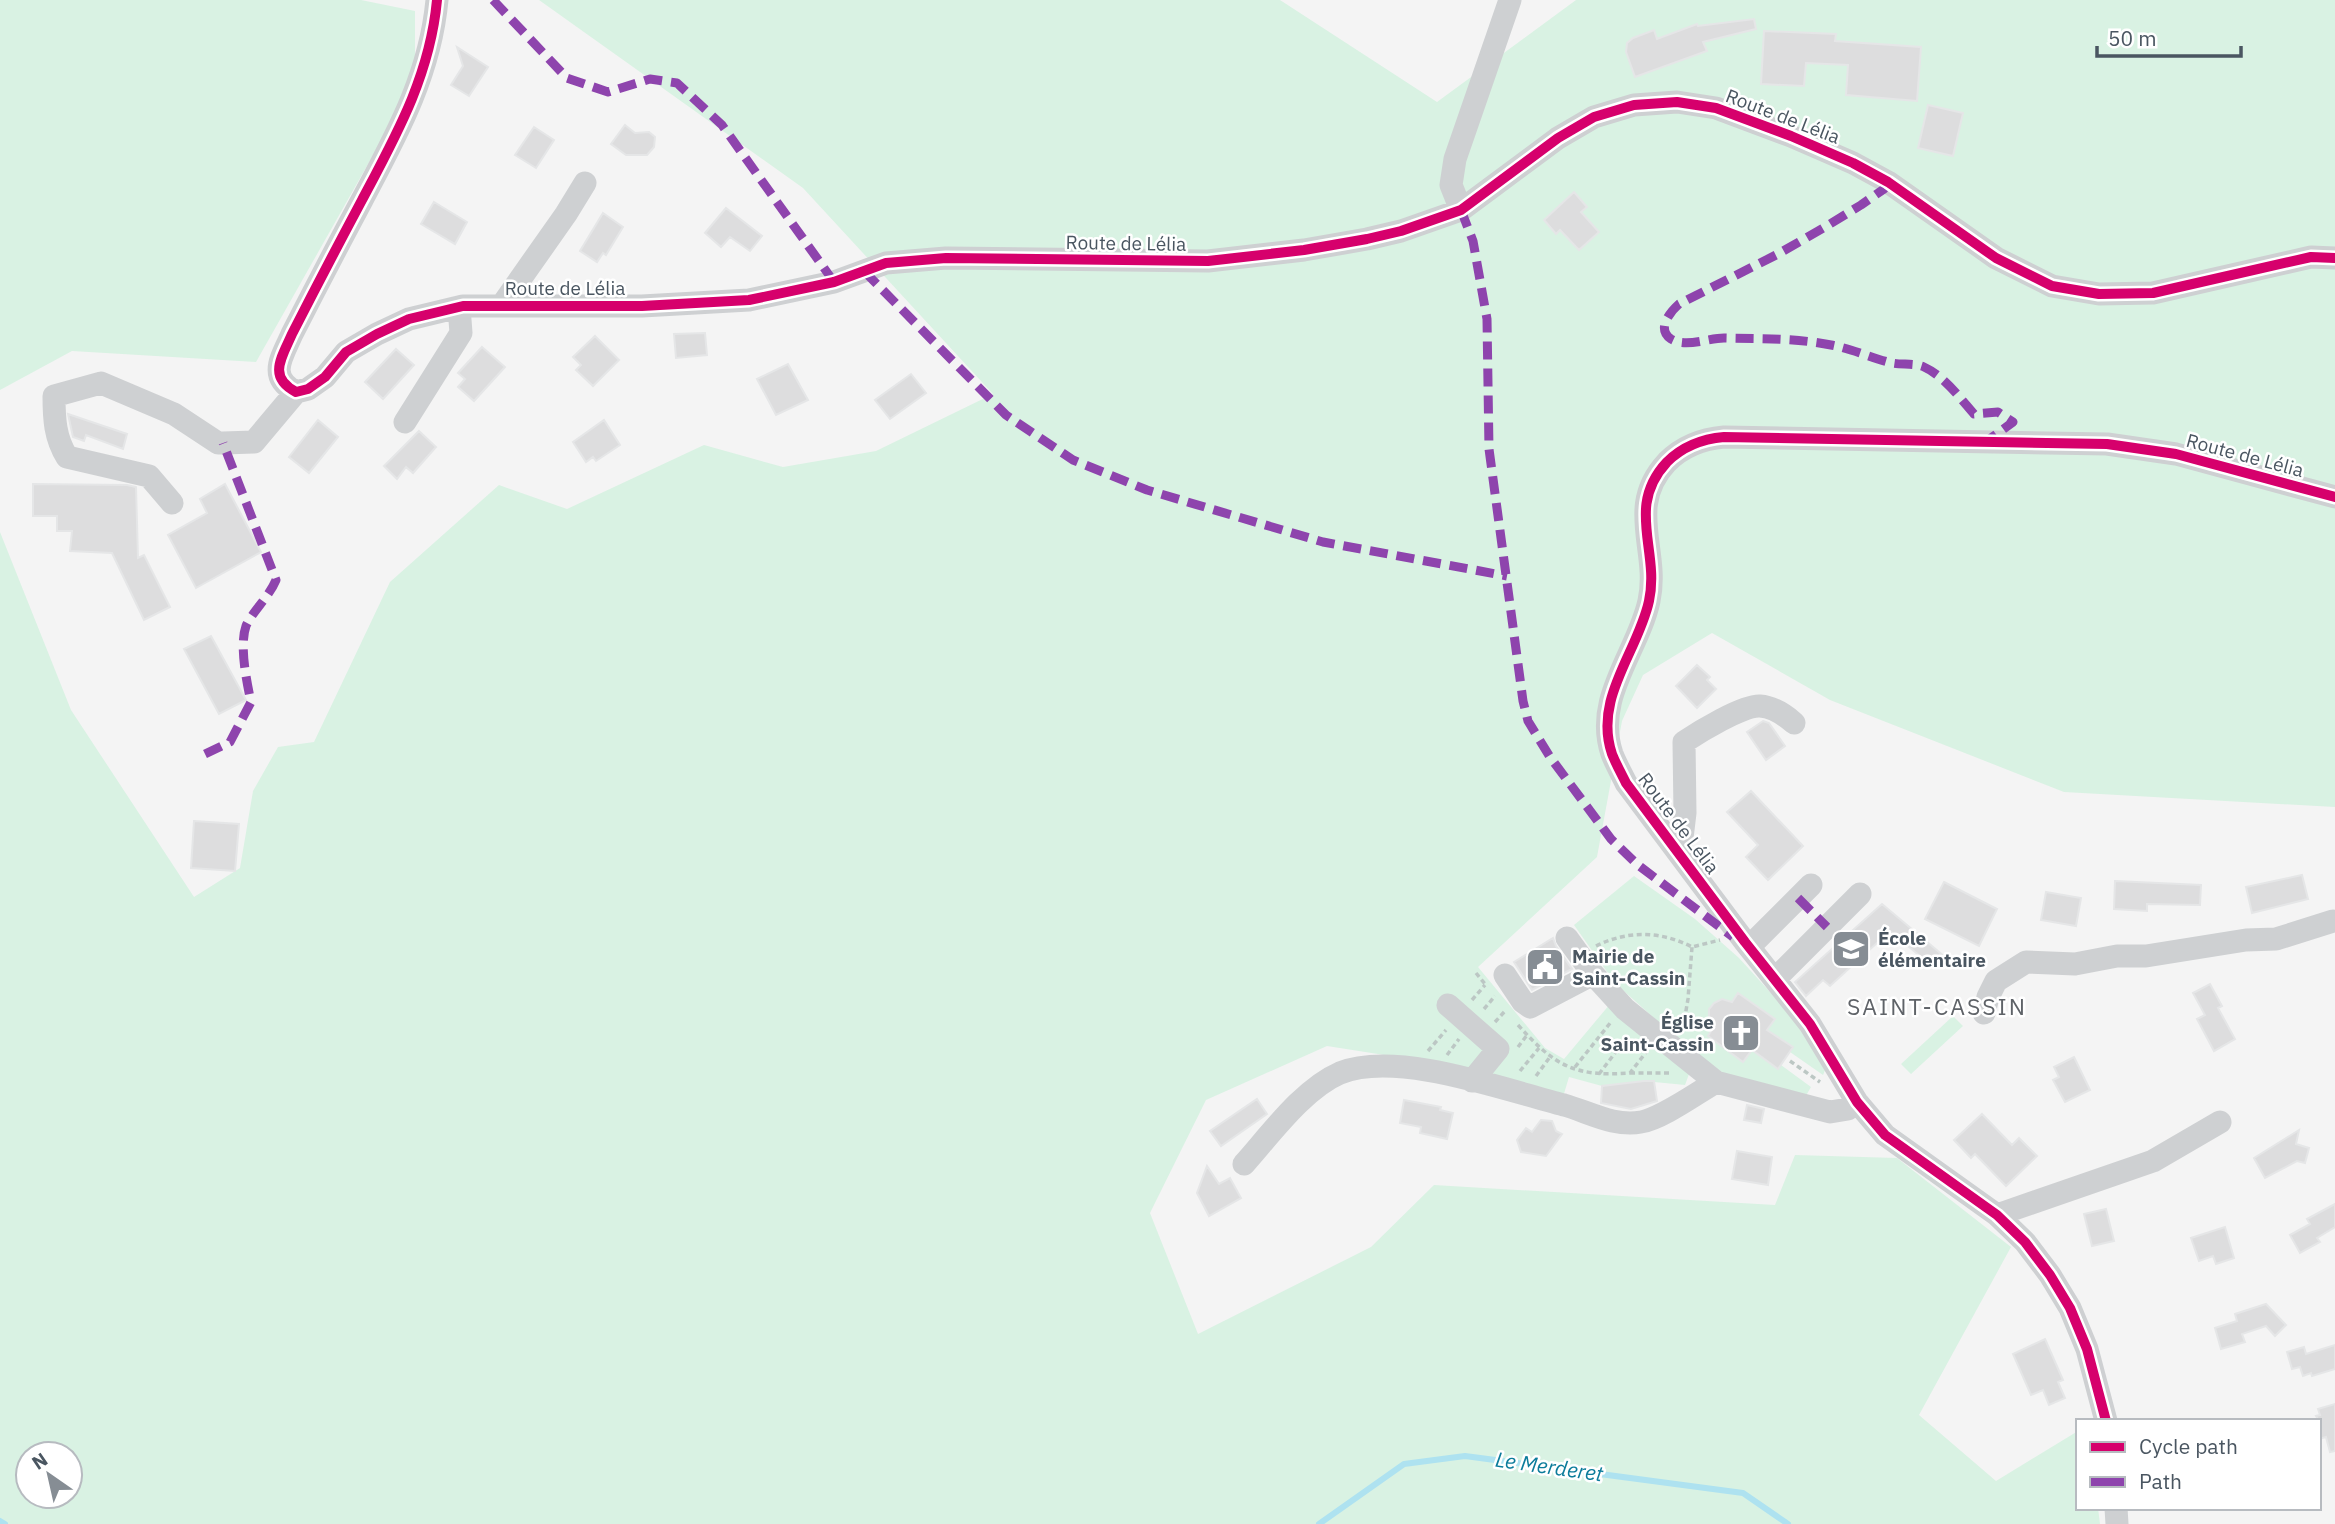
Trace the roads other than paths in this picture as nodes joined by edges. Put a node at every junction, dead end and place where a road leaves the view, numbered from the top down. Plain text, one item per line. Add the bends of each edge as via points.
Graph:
1 (437, 0) edge
2 (1510, 0) edge
3 (585, 183) dead end
4 (1461, 210) junction
5 (2335, 258) edge
6 (502, 305) junction
7 (459, 307) junction
8 (296, 392) junction
9 (405, 422) dead end
10 (2335, 498) edge
11 (172, 503) dead end
12 (1794, 723) dead end
13 (1680, 855) junction
14 (1811, 885) dead end
15 (1860, 894) dead end
16 (2333, 921) edge
17 (1573, 946) road end
18 (1749, 947) junction
19 (1593, 974) junction
20 (1504, 975) dead end
21 (1775, 979) junction
22 (1448, 1006) dead end
23 (1984, 1013) dead end
24 (1472, 1081) junction
25 (1716, 1082) junction
26 (1857, 1102) junction
27 (2220, 1122) dead end
28 (1244, 1164) dead end
29 (1997, 1215) junction
30 (2105, 1419) edge

1 - 8 street via 422,76 279,364 279,378
2 - 4 street via 1455,159 1451,185
3 - 6 street
4 - 5 street, Route de Lélia via 1594,117 1634,105 1677,102 1716,108 1853,163 1888,182 1996,258 2052,286 2099,294 2153,293 2311,257
4 - 6 street, Route de Lélia via 1367,239 1208,261 946,258 886,263 834,282 749,300 642,306
6 - 7 street, Route de Lélia
7 - 8 street, Route de Lélia via 409,319 377,334 346,352 325,377
7 - 9 street via 461,333
8 - 11 street via 254,442 223,443 174,414 101,383 54,396 55,428 67,457 149,475
10 - 13 street, Route de Lélia via 2176,454 2107,444 1724,437 1705,438 1685,447 1657,473 1648,489 1644,513 1650,598 1612,692 1608,714 1612,753 1626,783
12 - 13 street via 1784,713 1758,705 1711,724 1684,742 1685,813
13 - 18 street, Route de Lélia
14 - 18 street
15 - 21 street
16 - 23 street via 2276,939 2075,964 2026,962 1996,981
17 - 19 street
18 - 21 street, Route de Lélia
19 - 20 street via 1530,1007
19 - 25 street via 1625,1009
21 - 26 street, Route de Lélia via 1810,1024
22 - 24 street via 1498,1049
24 - 25 street via 1629,1123 1652,1119
24 - 28 street via 1388,1065 1339,1074 1296,1106
25 - 26 street via 1830,1112
26 - 29 street, Route de Lélia via 1885,1135
27 - 29 street via 2153,1161
29 - 30 street, Route de Lélia via 2025,1242 2070,1308 2087,1349

